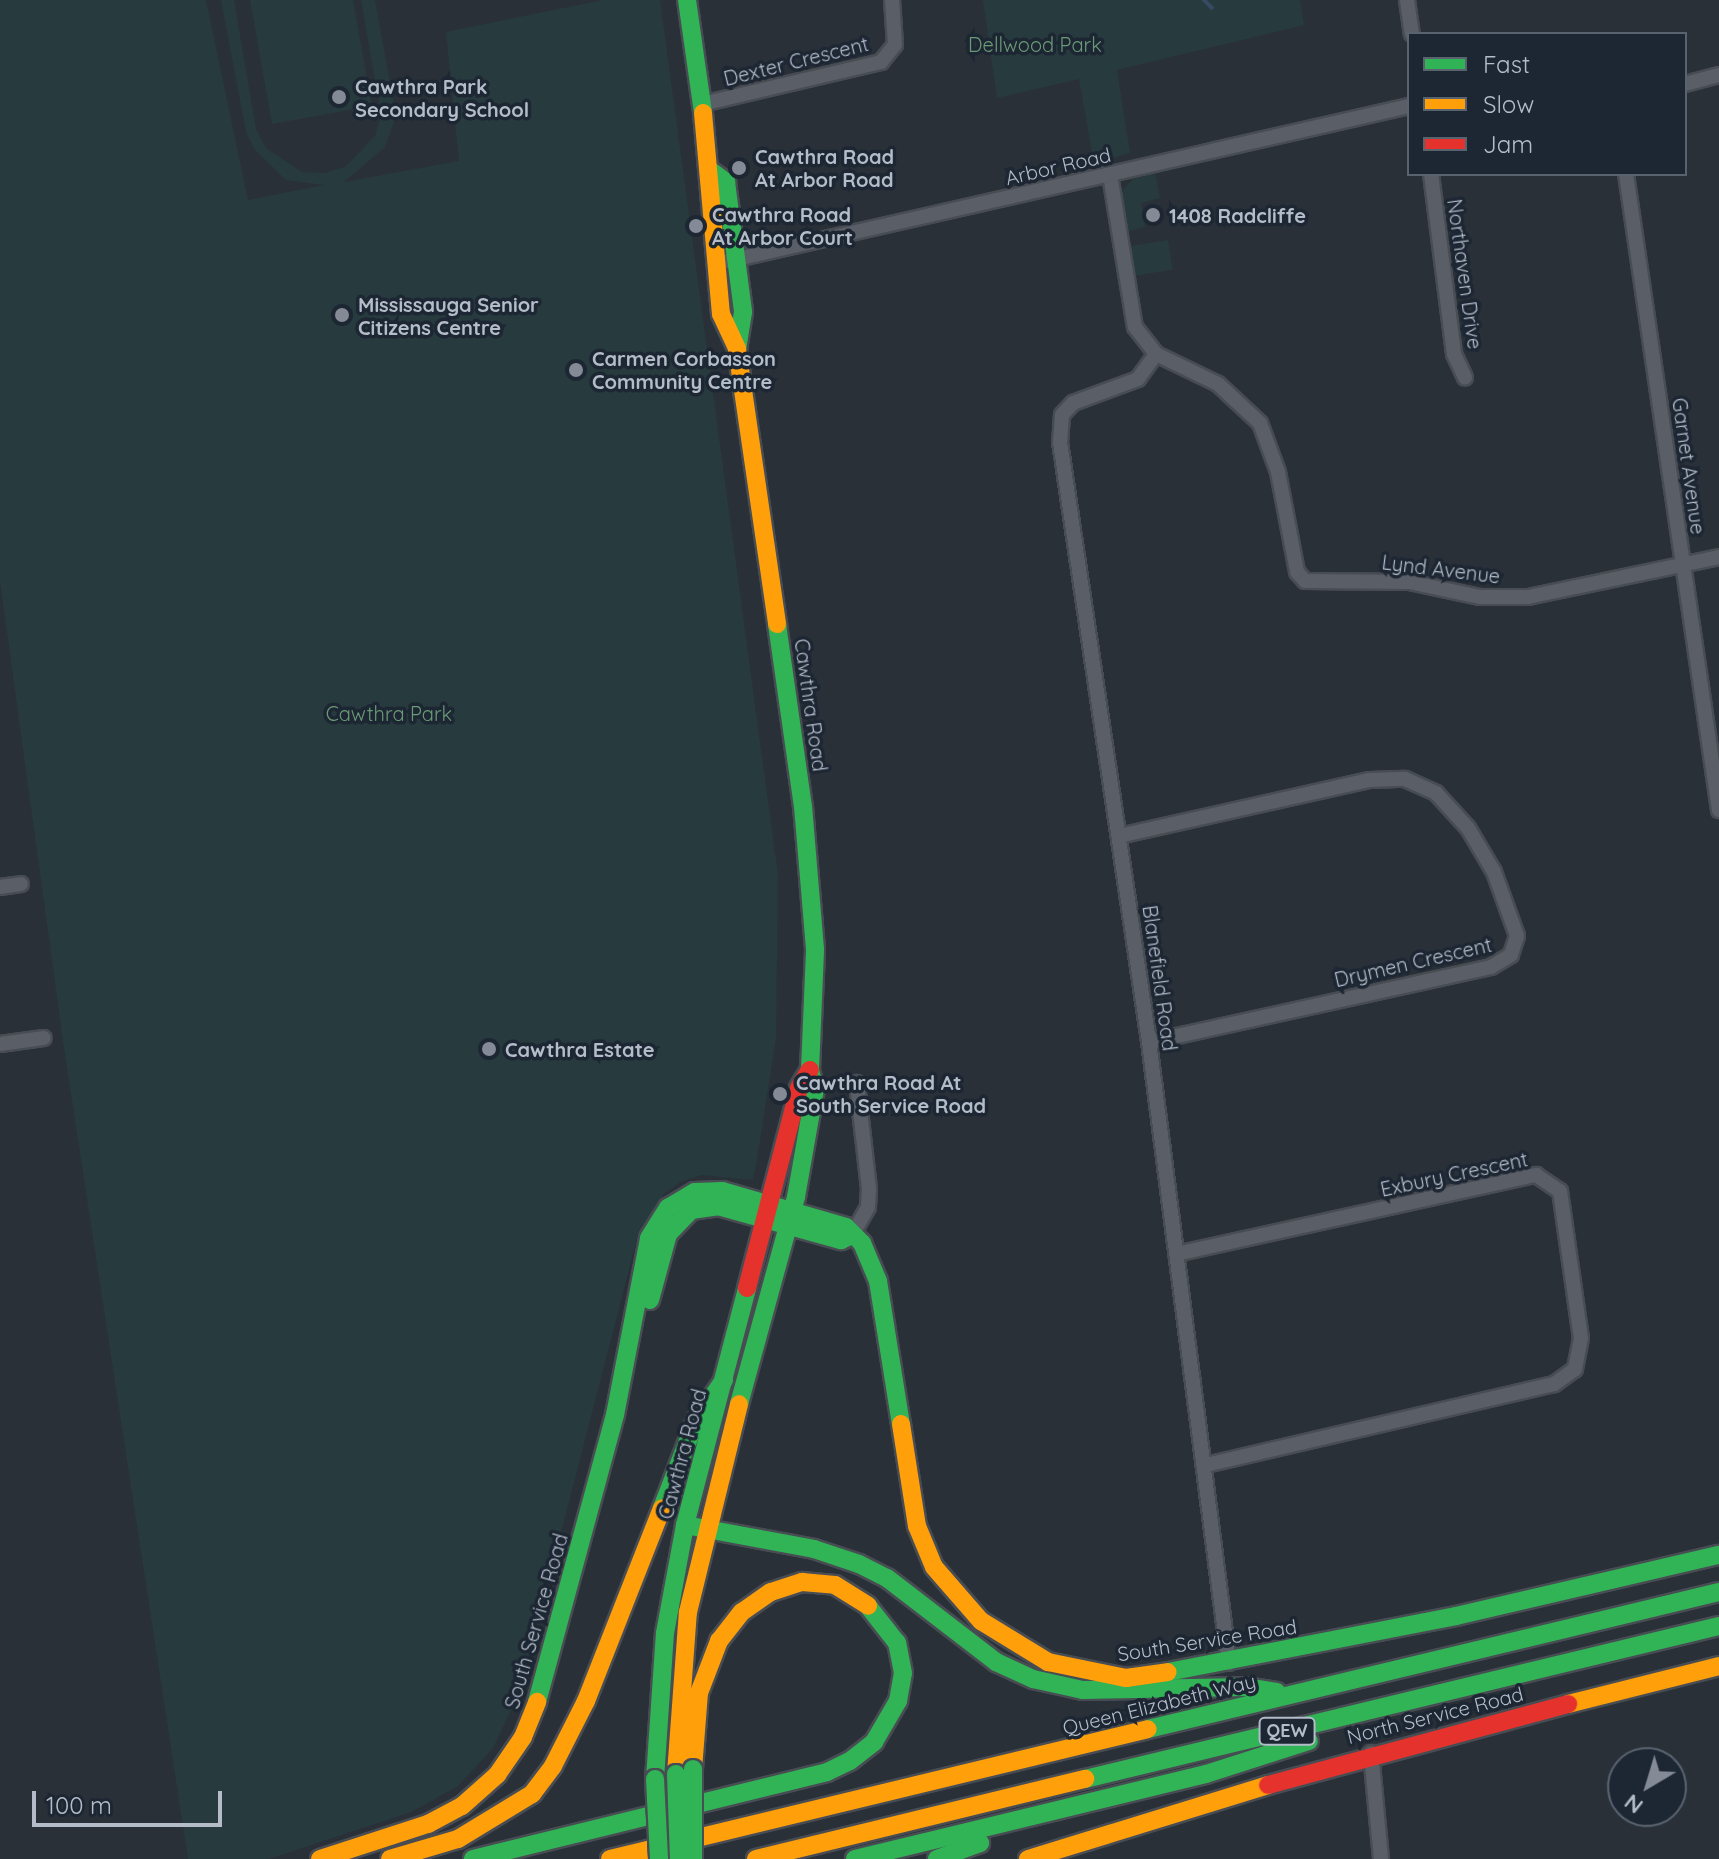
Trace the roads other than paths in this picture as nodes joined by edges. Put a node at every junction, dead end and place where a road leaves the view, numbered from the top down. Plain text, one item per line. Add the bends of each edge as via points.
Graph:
1 (687, 0) edge
2 (892, 0) edge
3 (1407, 0) edge
4 (1412, 32) edge
5 (1719, 75) edge
6 (1687, 83) edge
7 (702, 104) junction
8 (1407, 106) edge
9 (711, 171) junction
10 (1110, 175) junction
11 (1431, 176) edge
12 (1626, 176) edge
13 (736, 260) junction
14 (715, 264) junction
15 (737, 349) junction
16 (1156, 354) junction
17 (1465, 378) dead end
18 (1719, 557) edge
19 (1682, 566) junction
20 (1719, 810) edge
21 (1119, 836) junction
22 (21, 884) dead end
23 (0, 887) edge
24 (44, 1038) dead end
25 (1149, 1042) junction
26 (0, 1044) edge
27 (810, 1070) junction
28 (857, 1083) dead end
29 (769, 1210) junction
30 (791, 1216) junction
31 (852, 1235) junction
32 (1176, 1254) junction
33 (724, 1380) junction
34 (1206, 1465) junction
35 (685, 1525) junction
36 (706, 1528) junction
37 (1719, 1555) edge
38 (1719, 1592) edge
39 (1719, 1626) edge
40 (1229, 1663) junction
41 (1719, 1666) edge
42 (1481, 1684) junction
43 (1287, 1694) junction
44 (1371, 1753) junction
45 (684, 1772) junction
46 (1082, 1805) junction
47 (657, 1855) edge
48 (320, 1859) edge
49 (390, 1859) edge
50 (473, 1859) edge
51 (610, 1859) edge
52 (679, 1859) edge
53 (693, 1859) edge
54 (756, 1859) edge
55 (855, 1859) edge
56 (937, 1859) edge
57 (1028, 1859) edge
58 (1381, 1859) edge

1 - 7 main road, Cawthra Road
2 - 7 street, Dexter Crescent via 895,45 881,62
3 - 4 street
5 - 6 street
7 - 9 main road, Cawthra Road
8 - 10 street, Arbor Road
9 - 13 main road, Cawthra Road via 726,182
9 - 14 main road, Cawthra Road via 706,184
10 - 13 street, Arbor Road
10 - 16 street via 1130,312
11 - 17 street, Northaven Drive via 1454,354
12 - 19 street, Garnet Avenue
13 - 14 street, Arbor Road
13 - 15 main road, Cawthra Road via 743,312
14 - 15 main road, Cawthra Road via 721,314
15 - 27 main road, Cawthra Road via 803,807 815,949
16 - 19 street, Lynd Avenue via 1218,384 1260,423 1278,472 1297,572 1305,581 1409,582 1480,597 1528,597
16 - 21 street, Blanefield Road via 1138,379 1073,403 1059,428
18 - 19 street, Lynd Avenue
19 - 20 street, Garnet Avenue
21 - 25 street, Blanefield Road
21 - 25 street, Drymen Crescent via 1370,780 1405,779 1436,793 1468,828 1494,872 1517,936 1511,955 1491,967
22 - 23 street
24 - 26 street
25 - 32 street, Blanefield Road
27 - 29 main road, Cawthra Road via 799,1088
27 - 30 main road, Cawthra Road via 815,1089 811,1123
28 - 31 street via 869,1189 868,1207
29 - 30 main road, South Service Road
29 - 33 main road, Cawthra Road
29 - 48 main road, South Service Road via 722,1191 695,1192 660,1217 649,1238 626,1371 536,1707 512,1755 462,1806 428,1824
30 - 31 main road, South Service Road via 841,1240
30 - 36 main road, Cawthra Road
31 - 40 main road, South Service Road via 870,1254 878,1281 917,1526 934,1567 961,1603 1001,1637 1073,1671 1126,1678
32 - 34 street, Blanefield Road
32 - 34 street, Exbury Crescent via 1536,1175 1560,1191 1579,1323 1575,1369 1554,1384
33 - 35 main road, Cawthra Road
33 - 49 main road via 696,1420 586,1701 553,1766 532,1794 504,1815 458,1839
34 - 40 street, Blanefield Road
35 - 36 main road
35 - 47 main road, Cawthra Road, bridge via 665,1633 655,1779
36 - 43 main road via 814,1549 859,1564 887,1578 996,1662 1033,1679 1083,1690 1245,1687
36 - 45 main road, Cawthra Road via 680,1673
37 - 40 main road, South Service Road
38 - 43 main road, Queen Elizabeth Way / QEW
39 - 42 main road, QEW
41 - 44 main road, North Service Road
42 - 46 main road via 1206,1774
42 - 54 main road, QEW
43 - 51 main road, Queen Elizabeth Way / QEW
44 - 57 main road, North Service Road
44 - 58 street
45 - 50 main road via 699,1693 719,1641 742,1612 771,1592 802,1582 835,1585 859,1597 884,1623 897,1643 903,1673 898,1701 874,1742 850,1761 827,1772
45 - 52 main road, Cawthra Road, bridge
45 - 53 main road, bridge
46 - 55 main road
46 - 56 main road

